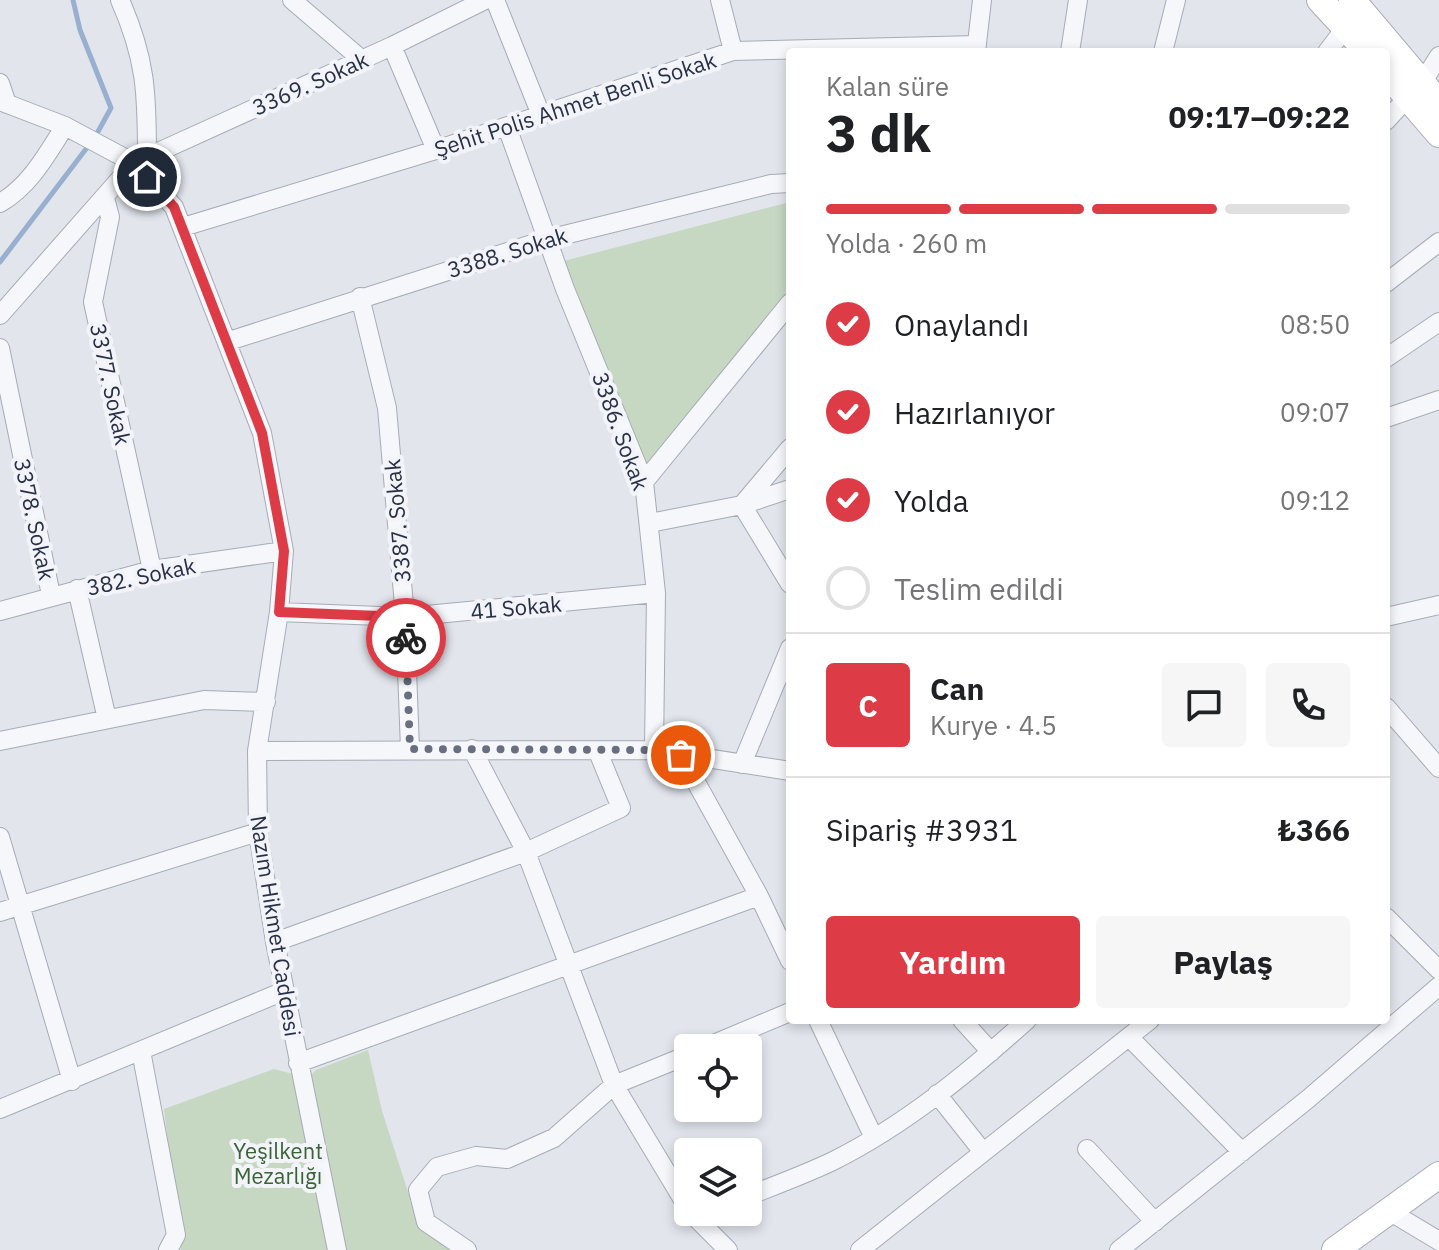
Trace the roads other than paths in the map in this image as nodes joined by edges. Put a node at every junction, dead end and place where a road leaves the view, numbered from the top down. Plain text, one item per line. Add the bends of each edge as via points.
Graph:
1 (120, 0) edge
2 (292, 0) edge
3 (485, 0) edge
4 (495, 0) edge
5 (720, 0) edge
6 (982, 0) edge
7 (1078, 0) edge
8 (1176, 0) edge
9 (1320, 0) edge
10 (1352, 0) edge
11 (1346, 27) junction
12 (392, 46) junction
13 (976, 48) edge
14 (1071, 48) edge
15 (1164, 48) edge
16 (1330, 48) edge
17 (1364, 48) edge
18 (1388, 48) edge
19 (786, 50) edge
20 (1390, 50) edge
21 (733, 51) junction
22 (1439, 56) edge
23 (361, 59) junction
24 (1390, 74) edge
25 (0, 83) edge
26 (1423, 94) edge
27 (4, 102) edge
28 (541, 115) junction
29 (1390, 118) edge
30 (65, 126) junction
31 (507, 127) junction
32 (1439, 134) edge
33 (436, 150) junction
34 (141, 160) junction
35 (786, 183) edge
36 (105, 198) junction
37 (0, 203) edge
38 (183, 227) junction
39 (548, 239) junction
40 (1439, 242) edge
41 (1390, 280) edge
42 (360, 297) junction
43 (786, 308) edge
44 (0, 315) edge
45 (1439, 322) edge
46 (229, 341) junction
47 (0, 348) edge
48 (1390, 355) edge
49 (1439, 400) edge
50 (1390, 417) edge
51 (786, 453) edge
52 (644, 482) junction
53 (786, 490) edge
54 (742, 505) junction
55 (650, 523) junction
56 (284, 551) junction
57 (152, 570) junction
58 (786, 577) edge
59 (77, 589) junction
60 (656, 593) junction
61 (51, 595) junction
62 (1439, 605) edge
63 (0, 611) edge
64 (279, 612) junction
65 (1390, 616) edge
66 (405, 617) junction
67 (786, 658) edge
68 (266, 702) junction
69 (1390, 712) edge
70 (107, 719) junction
71 (0, 741) edge
72 (410, 749) junction
73 (472, 749) junction
74 (654, 750) junction
75 (257, 751) junction
76 (598, 752) junction
77 (681, 755) junction
78 (742, 764) junction
79 (1439, 768) edge
80 (786, 770) edge
81 (258, 832) junction
82 (0, 837) edge
83 (526, 852) junction
84 (759, 896) junction
85 (21, 906) junction
86 (0, 912) edge
87 (1390, 921) edge
88 (275, 942) junction
89 (786, 953) edge
90 (572, 965) junction
91 (1439, 970) edge
92 (1439, 986) edge
93 (284, 991) junction
94 (786, 1014) edge
95 (824, 1024) edge
96 (966, 1024) edge
97 (1022, 1024) edge
98 (1146, 1024) edge
99 (737, 1034) edge
100 (1130, 1038) junction
101 (141, 1051) junction
102 (991, 1052) junction
103 (674, 1061) edge
104 (298, 1063) junction
105 (72, 1081) junction
106 (614, 1085) junction
107 (937, 1094) junction
108 (0, 1109) edge
109 (874, 1138) junction
110 (1087, 1149) dead end
111 (983, 1152) junction
112 (1242, 1152) junction
113 (1439, 1175) edge
114 (674, 1179) edge
115 (762, 1190) edge
116 (1389, 1211) junction
117 (1155, 1222) junction
118 (707, 1226) edge
119 (1439, 1241) edge
120 (168, 1250) edge
121 (337, 1250) edge
122 (467, 1250) edge
123 (728, 1250) edge
124 (860, 1250) edge
125 (1119, 1250) edge
126 (1335, 1250) edge

1 - 34 street via 144,66
2 - 23 street
3 - 12 street, 3369. Sokak
4 - 28 street
5 - 21 street
6 - 13 street
7 - 14 street
8 - 15 street
9 - 11 main road
10 - 18 main road
11 - 16 street
11 - 17 main road
12 - 23 street, 3369. Sokak
12 - 33 street
19 - 21 street, Şehit Polis Ahmet Benli Sokak
20 - 26 main road
21 - 28 street, Şehit Polis Ahmet Benli Sokak
22 - 26 street
23 - 34 street, 3369. Sokak
24 - 26 main road
25 - 27 street
26 - 29 street
26 - 32 main road
27 - 30 street, Nazım Hikmet Caddesi
28 - 31 street, Şehit Polis Ahmet Benli Sokak
30 - 34 street, Nazım Hikmet Caddesi
30 - 37 street via 37,170
31 - 33 street, Şehit Polis Ahmet Benli Sokak
31 - 39 street, 3386. Sokak
33 - 38 street, Şehit Polis Ahmet Benli Sokak
34 - 36 street
34 - 38 street, Nazım Hikmet Caddesi
35 - 39 street, 3388. Sokak
36 - 44 street
36 - 57 street, 3377. Sokak via 110,217 93,302
38 - 46 street, Nazım Hikmet Caddesi
39 - 42 street, 3388. Sokak
39 - 52 street, 3386. Sokak
40 - 41 street
42 - 46 street, 3388. Sokak
42 - 66 street, 3387. Sokak via 387,408
43 - 52 street
45 - 48 street
46 - 56 street, Nazım Hikmet Caddesi via 262,433
47 - 61 street, 3378. Sokak
49 - 50 street
51 - 54 street
52 - 55 street, 3386. Sokak
53 - 54 street
54 - 55 street
54 - 58 street
55 - 60 street, 3386. Sokak
56 - 57 street, 382. Sokak
56 - 64 street, Nazım Hikmet Caddesi
57 - 59 street, 382. Sokak
59 - 61 street, 382. Sokak
59 - 70 street
60 - 66 street, 41 Sokak
60 - 74 street, 3386. Sokak
61 - 63 street, 382. Sokak
62 - 65 street
64 - 66 street, 41 Sokak
64 - 68 street, Nazım Hikmet Caddesi
66 - 72 street, 3387. Sokak
67 - 78 street
68 - 70 street via 204,700
68 - 75 street, Nazım Hikmet Caddesi
69 - 79 street
70 - 71 street
72 - 73 street
72 - 75 street
73 - 76 street
73 - 83 street
74 - 76 street
74 - 77 street
75 - 81 street, Nazım Hikmet Caddesi
76 - 83 street via 621,808
77 - 78 street
77 - 84 street
78 - 80 street
81 - 85 street
81 - 88 street, Nazım Hikmet Caddesi
82 - 85 street
83 - 88 street
83 - 90 street
84 - 89 street
84 - 90 street
85 - 86 street
85 - 105 street
87 - 91 street
88 - 93 street, Nazım Hikmet Caddesi
90 - 104 street
90 - 106 street
92 - 112 street
93 - 101 street
93 - 104 street, Nazım Hikmet Caddesi
94 - 99 street
95 - 109 street
96 - 102 street
97 - 102 street
98 - 100 street
100 - 111 street
100 - 112 street
101 - 105 street
101 - 120 street via 176,1235
102 - 107 street
103 - 106 street
104 - 121 street, Nazım Hikmet Caddesi
105 - 108 street
106 - 114 street
106 - 122 street via 554,1138 507,1159 476,1156 437,1167 418,1190 426,1222
107 - 109 street
107 - 111 street
109 - 115 street
110 - 117 street
111 - 124 street
112 - 117 street
113 - 116 main road
116 - 119 street
116 - 126 main road
117 - 125 street
118 - 123 street

